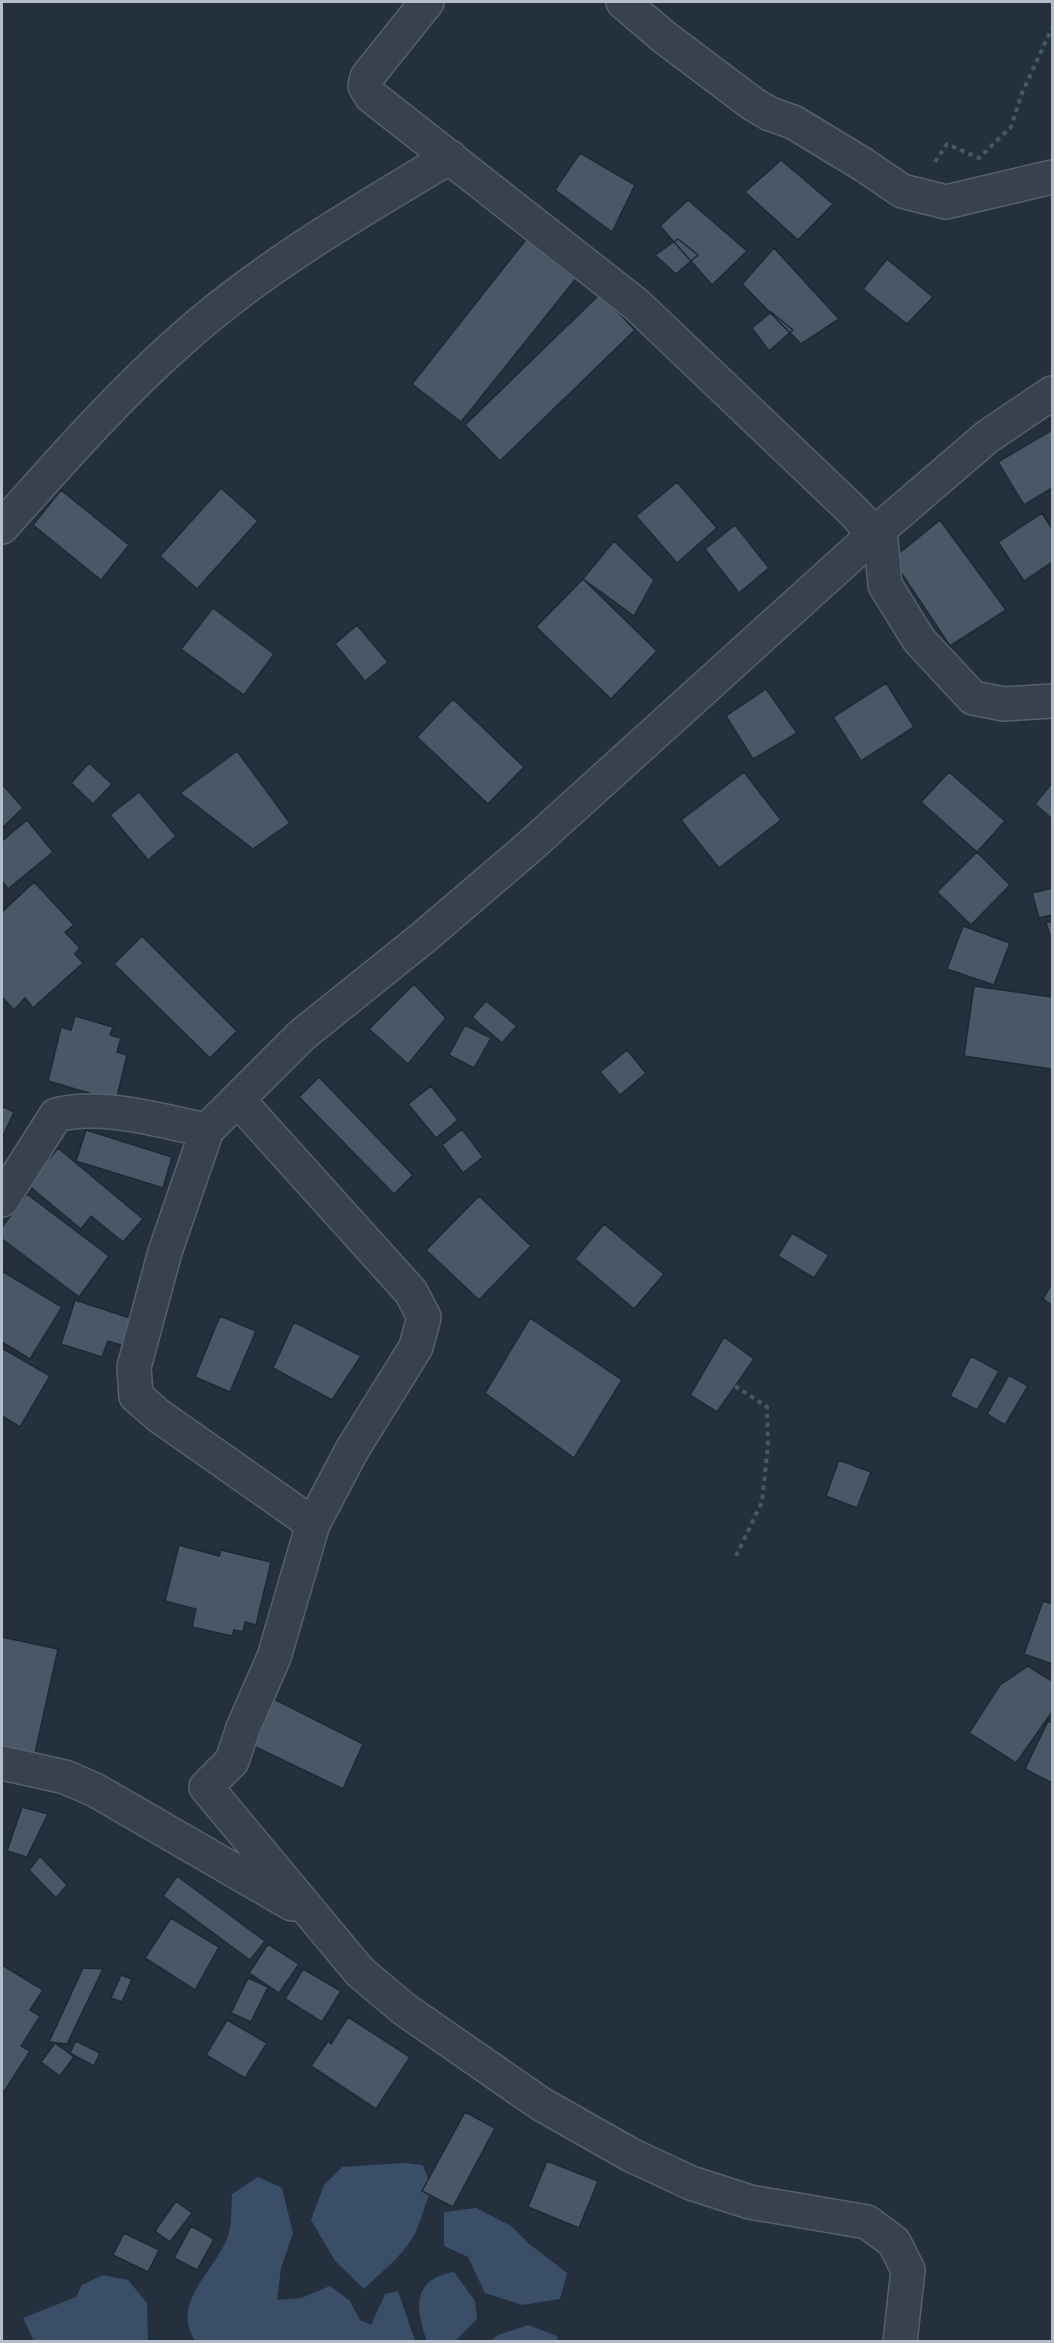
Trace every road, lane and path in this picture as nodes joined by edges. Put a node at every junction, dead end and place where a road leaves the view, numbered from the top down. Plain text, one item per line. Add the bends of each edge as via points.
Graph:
1 (427, 2) edge
2 (623, 2) edge
3 (1053, 28) edge
4 (450, 157) junction
5 (1053, 177) edge
6 (914, 194) junction
7 (1053, 393) edge
8 (2, 527) edge
9 (877, 532) junction
10 (1053, 700) edge
11 (238, 1100) junction
12 (207, 1130) junction
13 (2, 1200) edge
14 (735, 1386) dead end
15 (313, 1524) junction
16 (735, 1558) dead end
17 (2, 1763) edge
18 (312, 1917) junction
19 (900, 2342) edge

1 - 4 street via 367,77 365,86 371,96
2 - 6 street via 753,104 793,122 902,191
3 - 6 path via 1022,93 1011,127 979,158 947,144
4 - 8 street via 361,210 263,276 182,339 98,419
4 - 9 street via 638,305
5 - 6 street via 946,202
7 - 9 street via 987,436
9 - 10 street via 885,585 919,640 973,698 1004,704
9 - 11 street via 528,848 302,1035
11 - 12 street
11 - 15 street via 411,1292 424,1317 416,1347 352,1450
12 - 13 street via 106,1112 76,1110 56,1115
12 - 15 street via 165,1252 134,1368 136,1396
14 - 16 path via 767,1407 768,1445 762,1502
15 - 18 street via 274,1657 232,1761 206,1787
17 - 18 street via 56,1774 95,1790
18 - 19 street via 360,1972 404,2009 541,2104 631,2155 691,2183 750,2202 867,2222 894,2242 908,2270

